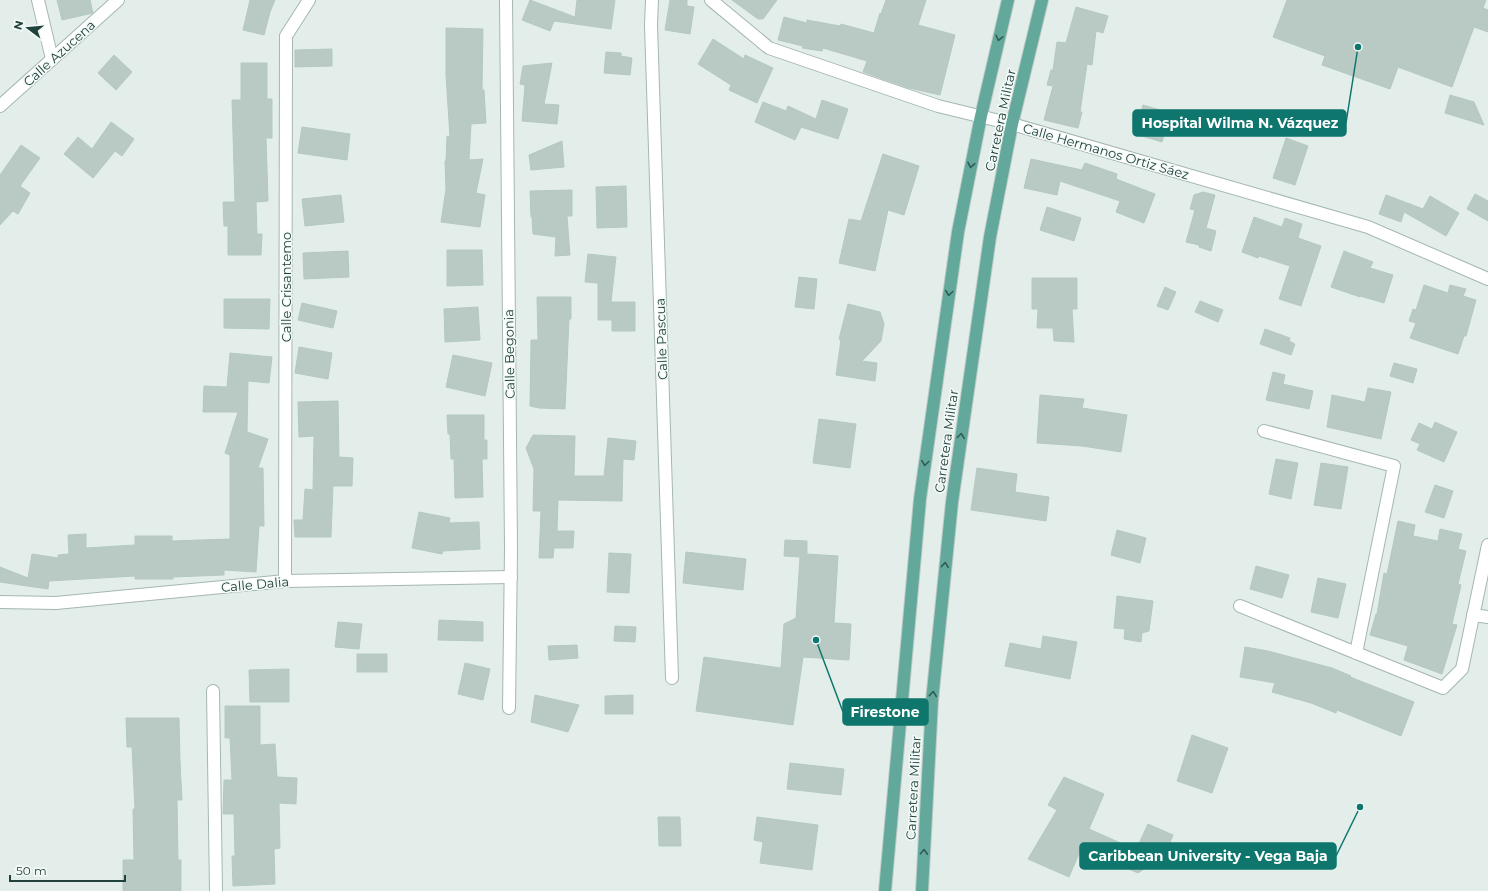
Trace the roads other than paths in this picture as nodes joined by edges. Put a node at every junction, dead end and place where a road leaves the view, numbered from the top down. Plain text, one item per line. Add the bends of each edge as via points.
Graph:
1 (38, 0) edge
2 (118, 0) edge
3 (308, 0) edge
4 (506, 0) edge
5 (652, 0) edge
6 (711, 0) edge
7 (1008, 0) edge
8 (1042, 0) edge
9 (52, 59) junction
10 (0, 106) edge
11 (981, 116) junction
12 (1012, 124) junction
13 (1488, 279) edge
14 (1264, 431) dead end
15 (1488, 545) edge
16 (511, 577) junction
17 (286, 581) junction
18 (0, 602) edge
19 (1240, 606) dead end
20 (1473, 615) junction
21 (1488, 617) edge
22 (1356, 653) junction
23 (672, 678) dead end
24 (213, 691) dead end
25 (509, 708) dead end
26 (216, 891) edge
27 (885, 891) edge
28 (922, 891) edge

1 - 9 street
2 - 9 street, Calle Azucena
3 - 17 street, Calle Crisantemo via 286,36
4 - 16 street, Calle Begonia
5 - 23 street, Calle Pascua
6 - 11 street, Calle Hermanos Ortiz Sáez via 770,48 938,106
7 -> 11 main road, Carretera Militar
8 - 12 main road, Carretera Militar
9 - 10 street, Calle Azucena
11 - 12 street, Calle Hermanos Ortiz Sáez
11 -> 27 main road, Carretera Militar via 958,232 920,499
12 - 13 street, Calle Hermanos Ortiz Sáez via 1368,227
28 -> 12 main road, Carretera Militar via 932,701 952,502 990,238
14 - 22 street via 1394,466
15 - 20 street
16 - 17 street, Calle Dalia
16 - 25 street, Calle Begonia
17 - 18 street, Calle Dalia via 56,603
19 - 22 street
20 - 21 street
20 - 22 street via 1462,669 1443,688
24 - 26 street

